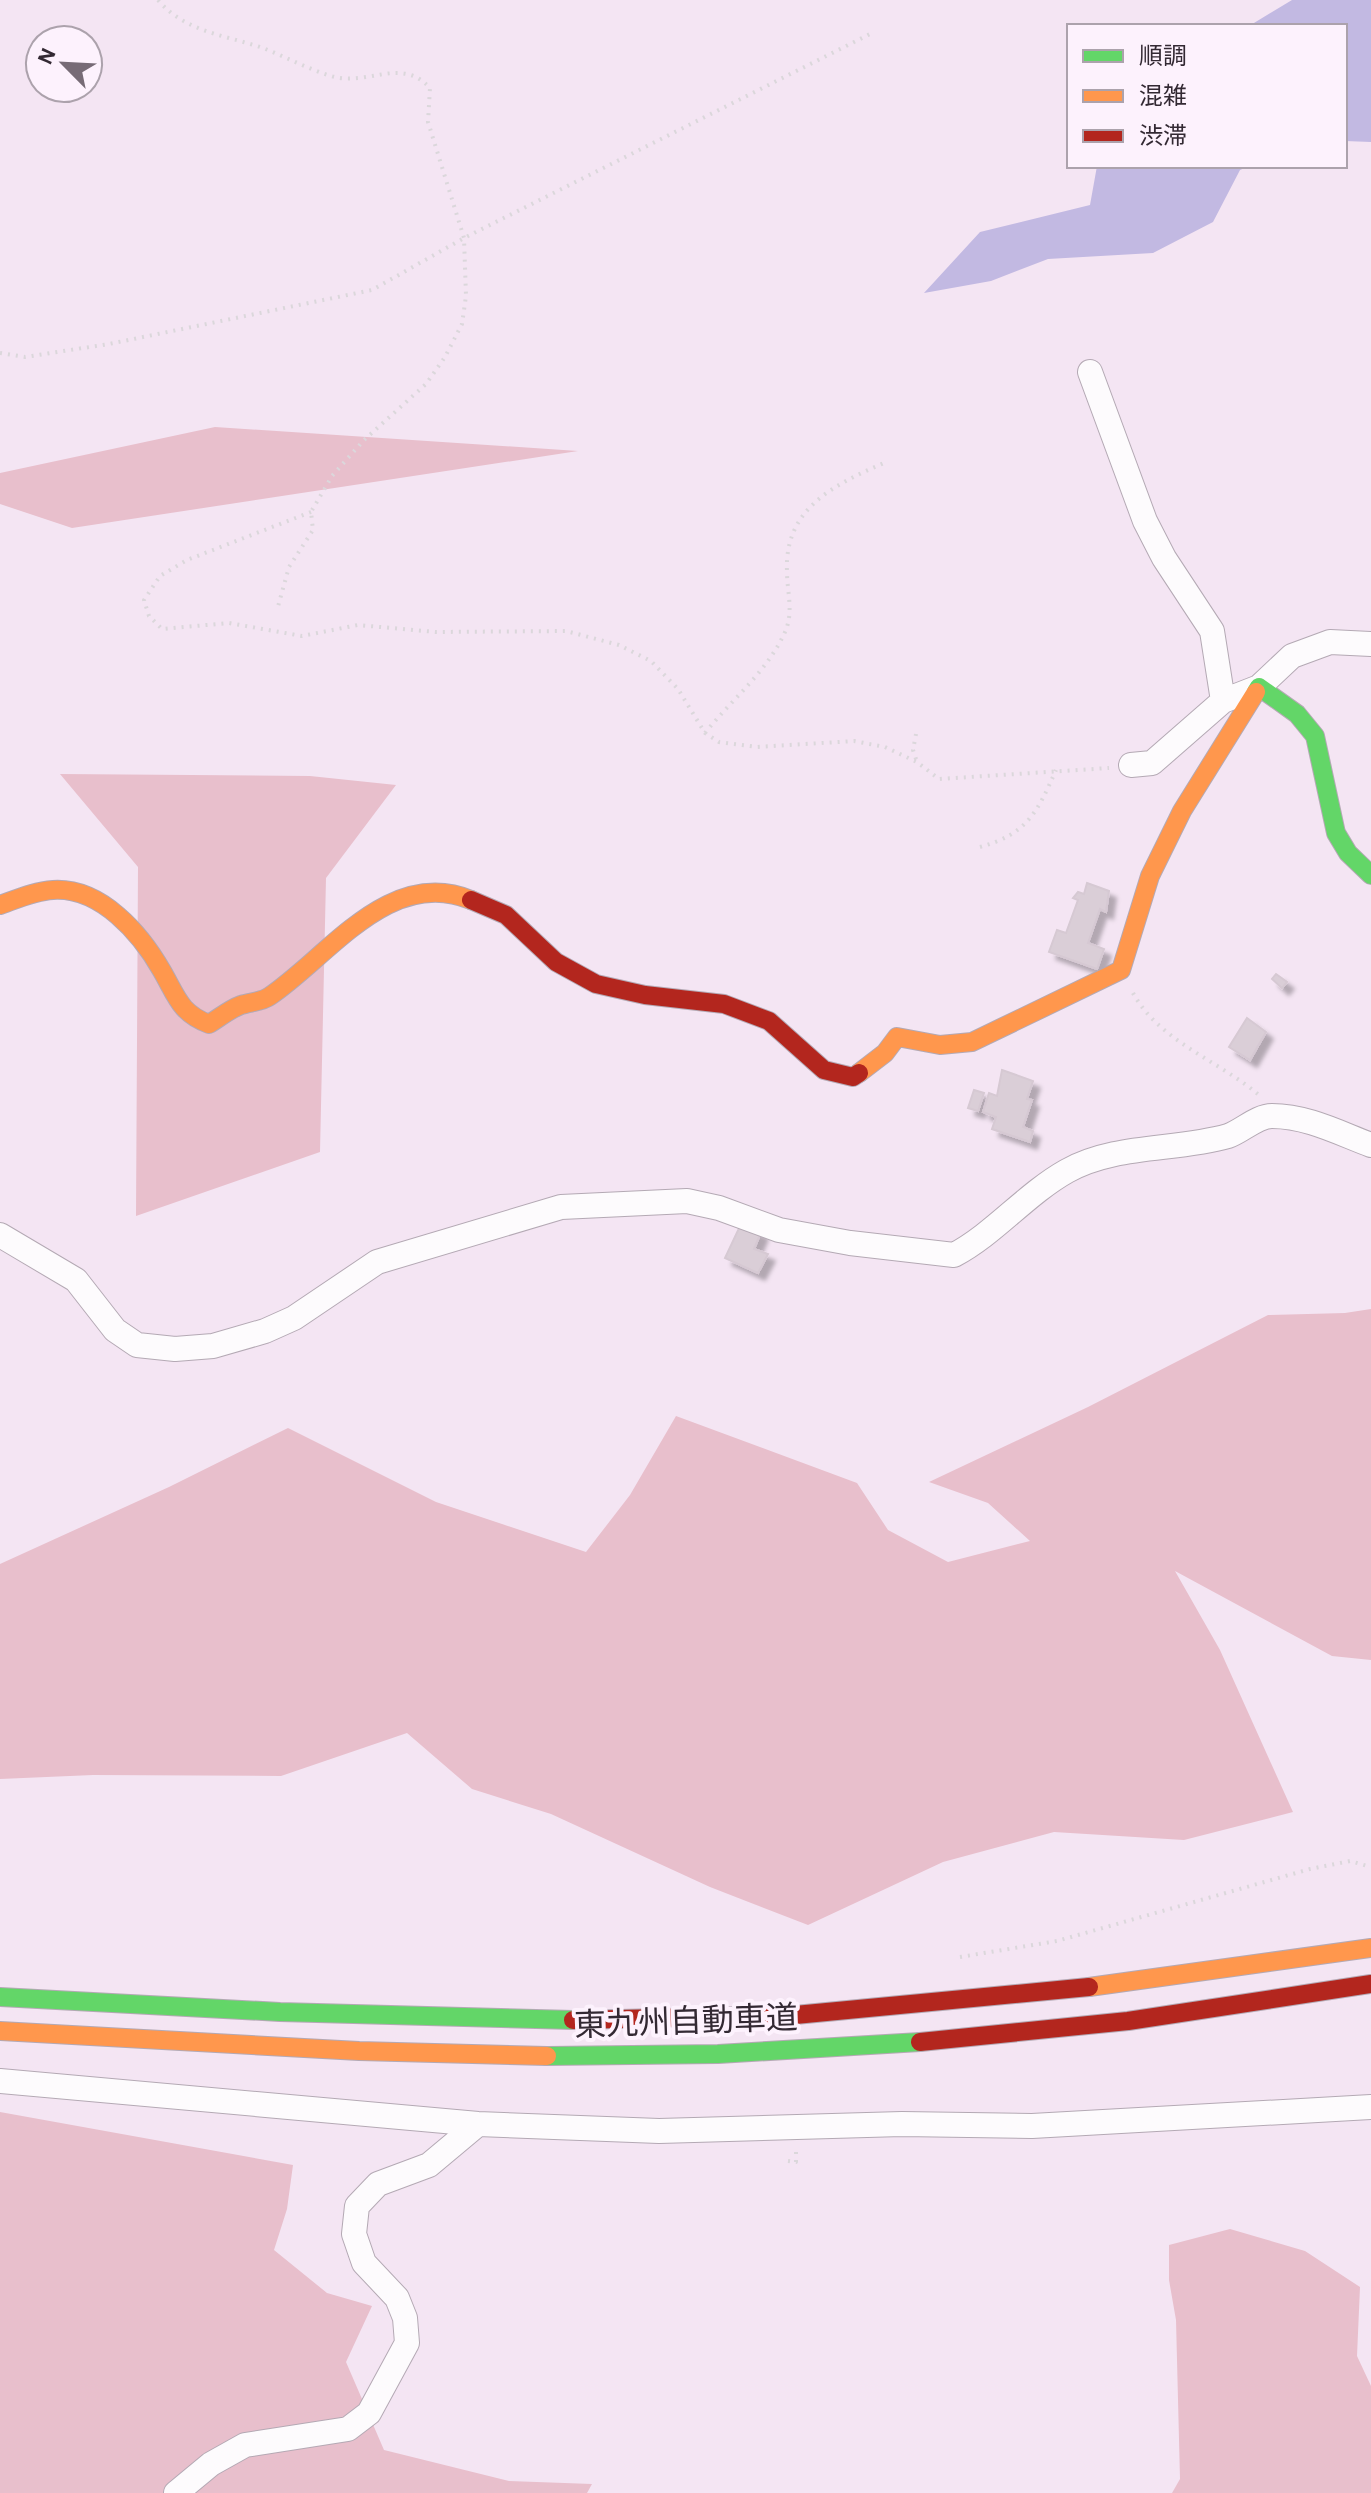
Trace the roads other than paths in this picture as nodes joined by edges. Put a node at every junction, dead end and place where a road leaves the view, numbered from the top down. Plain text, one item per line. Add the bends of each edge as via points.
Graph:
1 (1090, 372) dead end
2 (1371, 644) edge
3 (1259, 687) junction
4 (1223, 701) junction
5 (1131, 765) road end
6 (1371, 875) edge
7 (0, 905) edge
8 (1371, 1145) edge
9 (0, 1235) edge
10 (1371, 1948) edge
11 (1371, 1984) edge
12 (0, 1997) edge
13 (0, 2031) edge
14 (0, 2081) edge
15 (1371, 2107) edge
16 (478, 2124) junction
17 (176, 2493) edge

1 - 4 street via 1145,521 1212,631
2 - 3 street via 1330,642 1292,656
3 - 4 street
3 - 6 main road via 1295,711 1316,737 1329,821 1347,855
3 - 7 main road via 1182,811 1150,876 1121,970 972,1042 940,1045 897,1037 853,1077 824,1070 769,1021 724,1004 596,984 556,962 506,915 449,891 422,892 378,910 268,998 237,1006 209,1024 188,1016 148,944 123,918 92,899 62,890
4 - 5 street via 1152,763
8 - 9 street via 1301,1119 1267,1115 1230,1135 1110,1156 1070,1169 1035,1191 954,1255 779,1230 687,1201 561,1207 377,1262 294,1318 265,1331 213,1346 175,1349 137,1345 115,1330 76,1280
10 - 12 main road, 東九州自動車道 via 1037,1994 709,2019 332,2014
11 - 13 main road, 東九州自動車道 via 1072,2028 719,2054 352,2050
14 - 16 street
15 - 16 street via 1032,2126 659,2131
16 - 17 street via 429,2165 378,2184 357,2206 354,2234 364,2263 397,2298 407,2343 369,2413 348,2429 245,2445

